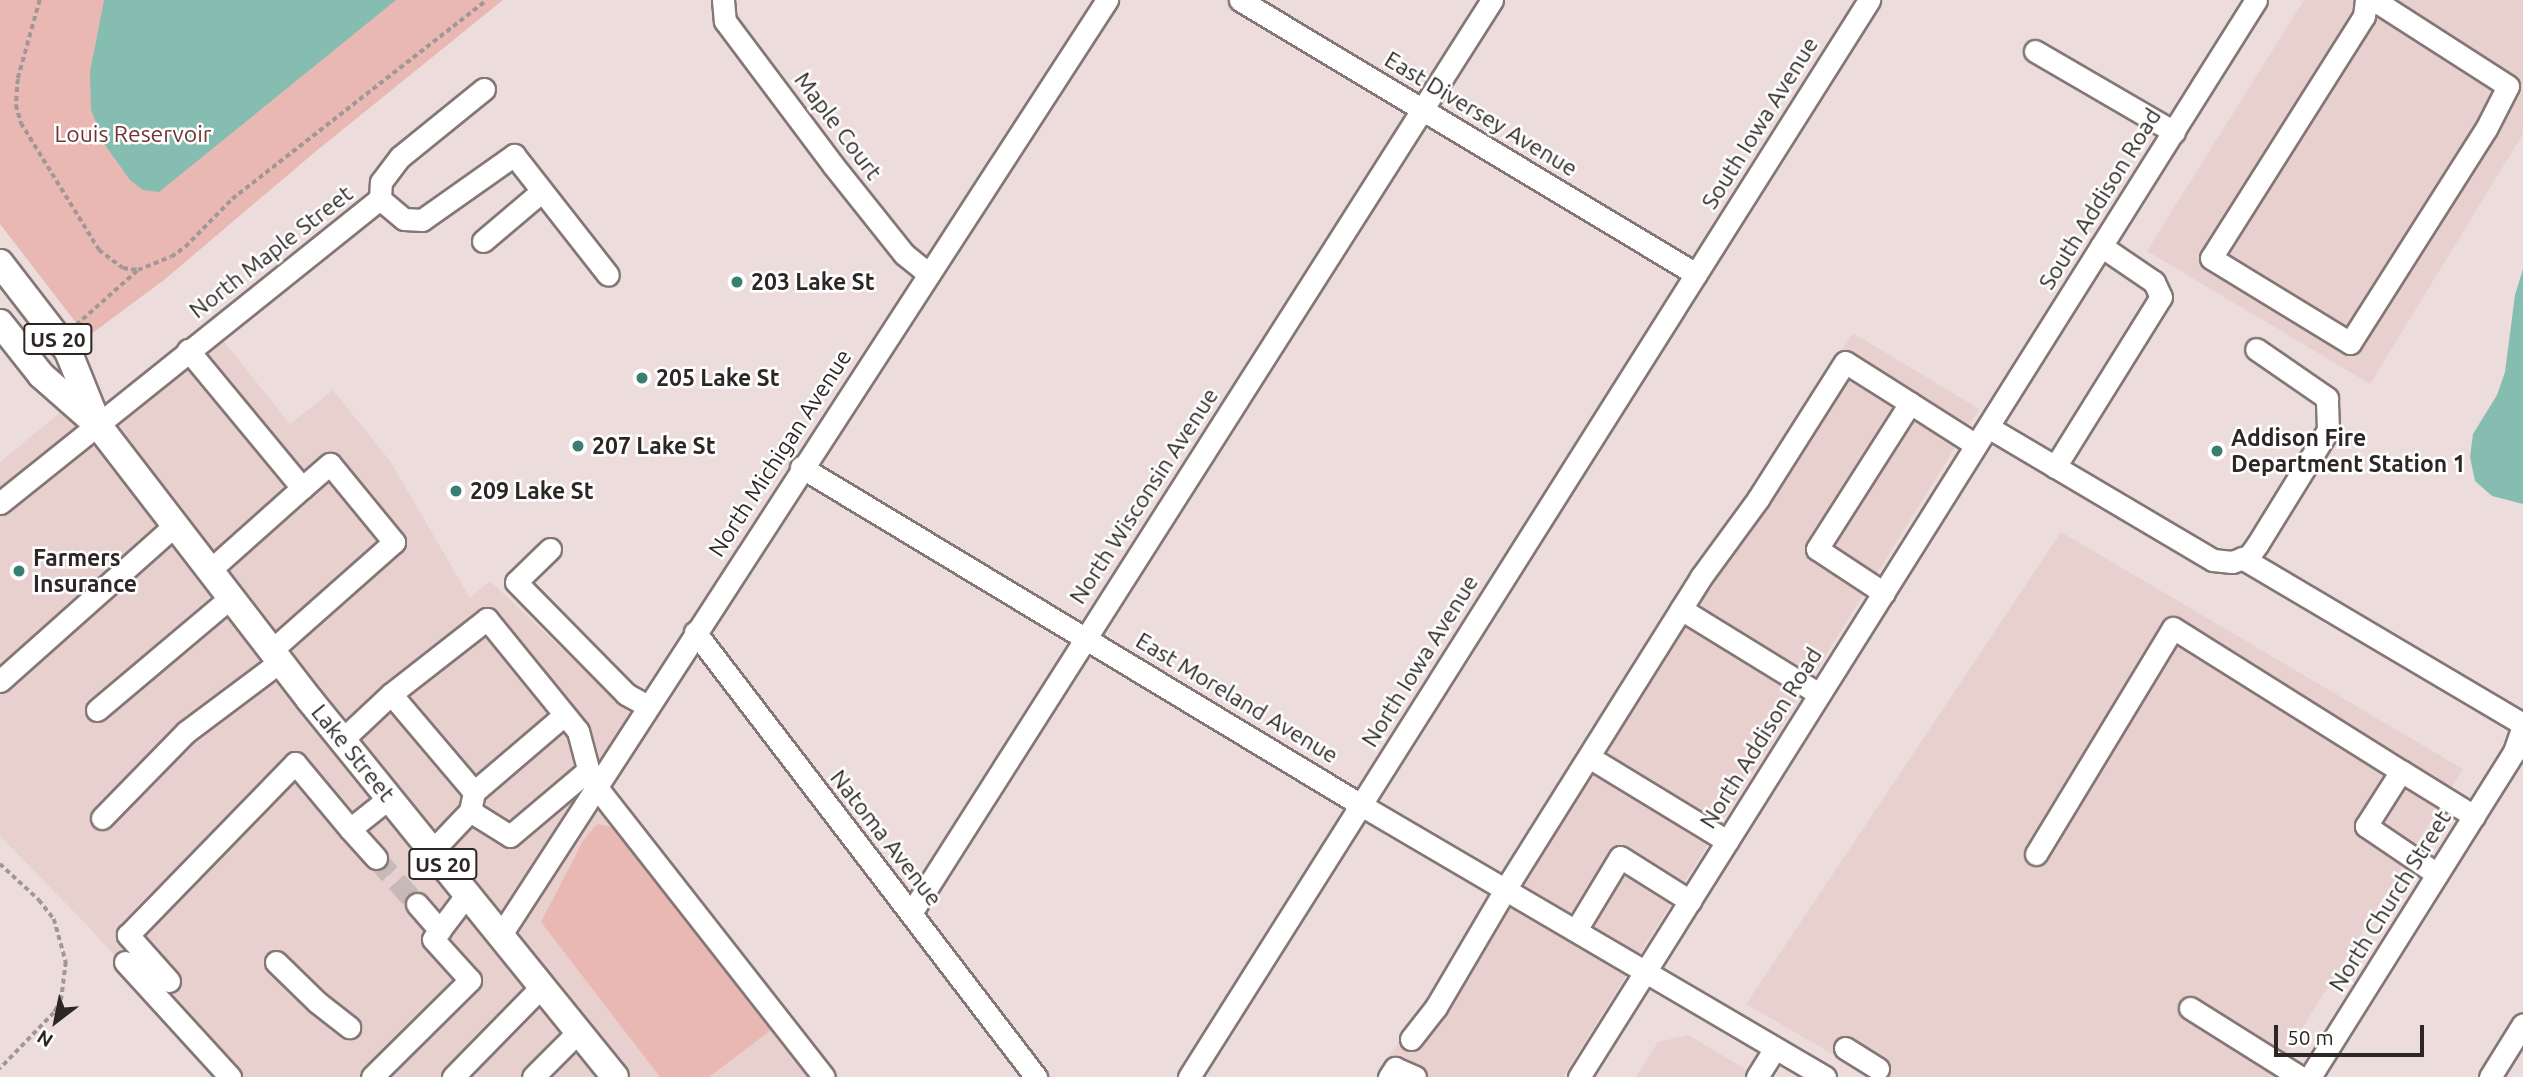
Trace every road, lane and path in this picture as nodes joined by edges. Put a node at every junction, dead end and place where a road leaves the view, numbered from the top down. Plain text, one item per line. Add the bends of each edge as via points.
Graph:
1 (40, 0) edge
2 (486, 0) edge
3 (723, 0) edge
4 (1107, 0) edge
5 (1240, 0) edge
6 (1492, 0) edge
7 (1869, 0) edge
8 (2256, 0) edge
9 (2365, 0) edge
10 (2374, 0) edge
11 (2035, 51) dead end
12 (484, 89) dead end
13 (1423, 110) junction
14 (2174, 132) junction
15 (542, 191) junction
16 (380, 199) junction
17 (483, 241) dead end
18 (2101, 246) junction
19 (0, 263) edge
20 (138, 270) junction
21 (929, 274) junction
22 (1696, 274) junction
23 (608, 275) dead end
24 (0, 323) edge
25 (71, 329) dead end
26 (2256, 349) dead end
27 (188, 351) junction
28 (1910, 403) junction
29 (98, 425) junction
30 (1988, 427) junction
31 (1976, 445) junction
32 (801, 467) junction
33 (2055, 467) junction
34 (302, 488) junction
35 (0, 503) edge
36 (175, 525) junction
37 (550, 550) dead end
38 (2242, 558) junction
39 (210, 570) junction
40 (1884, 593) junction
41 (231, 597) junction
42 (1681, 609) junction
43 (695, 632) junction
44 (1084, 636) junction
45 (276, 656) junction
46 (0, 681) edge
47 (391, 694) junction
48 (1819, 694) junction
49 (648, 706) junction
50 (97, 710) dead end
51 (564, 715) junction
52 (2523, 725) edge
53 (342, 740) junction
54 (2519, 755) edge
55 (1589, 757) junction
56 (2401, 771) junction
57 (592, 778) junction
58 (389, 798) junction
59 (472, 802) junction
60 (1361, 804) junction
61 (2474, 816) junction
62 (102, 818) dead end
63 (350, 829) junction
64 (1727, 841) junction
65 (432, 851) junction
66 (2036, 854) dead end
67 (376, 858) tunnel mouth
68 (0, 864) edge
69 (2437, 874) junction
70 (1506, 888) junction
71 (467, 894) junction
72 (1690, 901) junction
73 (417, 904) tunnel mouth
74 (911, 913) junction
75 (440, 930) junction
76 (1576, 930) junction
77 (500, 936) junction
78 (125, 962) dead end
79 (276, 962) dead end
80 (1647, 973) junction
81 (169, 981) dead end
82 (542, 986) junction
83 (2190, 1008) dead end
84 (2523, 1024) edge
85 (349, 1027) dead end
86 (579, 1032) junction
87 (1412, 1040) dead end
88 (1775, 1048) junction
89 (1845, 1048) dead end
90 (0, 1069) edge
91 (1392, 1072) edge
92 (815, 1074) edge
93 (1881, 1074) edge
94 (230, 1077) edge
95 (372, 1077) edge
96 (453, 1077) edge
97 (533, 1077) edge
98 (615, 1077) edge
99 (1036, 1077) edge
100 (1189, 1077) edge
101 (1415, 1077) edge
102 (1579, 1077) edge
103 (1757, 1077) edge
104 (1825, 1077) edge
105 (2300, 1077) edge
106 (2310, 1077) edge
107 (2490, 1077) edge

1 - 20 path via 18,79 16,105 21,123 99,250 123,268
2 - 20 path via 232,199 185,247
3 - 21 street, Maple Court via 725,21 904,254
4 - 21 street, North Michigan Avenue
5 - 13 street, East Diversey Avenue
6 - 13 street, North Wisconsin Avenue
7 - 22 street, South Iowa Avenue
8 - 14 street, South Addison Road
9 - 10 street via 2364,16 2211,258 2350,343 2486,129 2508,86
11 - 14 street
12 - 16 street via 400,158 381,182
13 - 22 street, East Diversey Avenue
13 - 44 street, North Wisconsin Avenue
14 - 18 street, South Addison Road
15 - 16 street, North Maple Street via 514,155 422,220 404,219
15 - 17 street
15 - 23 street, North Maple Street
16 - 27 street, North Maple Street
18 - 30 street, South Addison Road
18 - 33 street via 2154,282 2161,297
19 - 29 main road, Lake Street / US 20 via 68,351
20 - 25 path
21 - 32 street, North Michigan Avenue
22 - 60 street, North Iowa Avenue
24 - 29 main road, Lake Street / US 20 via 41,375
26 - 38 street via 2327,398 2328,430 2257,545
27 - 29 street, North Maple Street
27 - 34 street
28 - 31 street
28 - 40 street via 1817,549
28 - 42 street via 1845,362
29 - 35 street, North Maple Street
29 - 36 main road, Lake Street / US 20
30 - 31 street, North Addison Road
30 - 33 street
31 - 40 street, North Addison Road
32 - 43 street, North Michigan Avenue
32 - 44 street, East Moreland Avenue
33 - 38 street via 2213,560
34 - 39 street
34 - 45 street via 330,464 394,542
36 - 39 main road, Lake Street / US 20
36 - 46 street
37 - 49 street via 516,582 626,694
38 - 52 street
39 - 41 main road, Lake Street / US 20
40 - 48 street, North Addison Road
41 - 45 main road, Lake Street / US 20
41 - 50 street
42 - 48 street
42 - 55 street
43 - 49 street, North Michigan Avenue
43 - 74 street, Natoma Avenue
44 - 60 street, East Moreland Avenue
44 - 74 street, North Wisconsin Avenue
45 - 53 main road, Lake Street / US 20
45 - 62 street via 186,732
47 - 51 street via 487,619
47 - 53 street
47 - 59 street
48 - 64 street, North Addison Road
49 - 57 street, North Michigan Avenue
51 - 57 street via 578,732
51 - 59 street
52 - 54 street, North Church Street
53 - 58 main road, Lake Street / US 20
54 - 61 street, North Church Street
55 - 64 street
55 - 70 street
56 - 61 street
56 - 66 street via 2173,628
56 - 69 street via 2366,826
57 - 59 street via 510,836
57 - 77 street, North Michigan Avenue
57 - 92 street
58 - 63 street
58 - 65 main road, Lake Street / US 20
59 - 65 street
60 - 70 street, East Moreland Avenue
60 - 100 street, North Iowa Avenue
61 - 69 street, North Church Street
63 - 67 street
63 - 81 street via 295,763 128,935
64 - 72 street, North Addison Road
65 - 71 main road, Lake Street / US 20
68 - 90 path via 54,919 66,962 61,1000 54,1013
69 - 106 street, North Church Street
70 - 76 street, East Moreland Avenue
70 - 87 street
71 - 75 street
71 - 77 main road, Lake Street / US 20
72 - 76 street via 1620,857
72 - 80 street, North Addison Road
73 - 75 street
74 - 99 street, Natoma Avenue
75 - 95 street via 433,939 470,980
76 - 80 street, East Moreland Avenue
77 - 82 main road, Lake Street / US 20
78 - 94 street
79 - 85 street
80 - 88 street, East Moreland Avenue
80 - 102 street, North Addison Road
82 - 86 main road, Lake Street / US 20
82 - 96 street
83 - 105 street
84 - 107 street
86 - 97 street
86 - 98 main road, Lake Street / US 20
88 - 103 street
88 - 104 street, East Moreland Avenue
89 - 93 street
91 - 101 street

